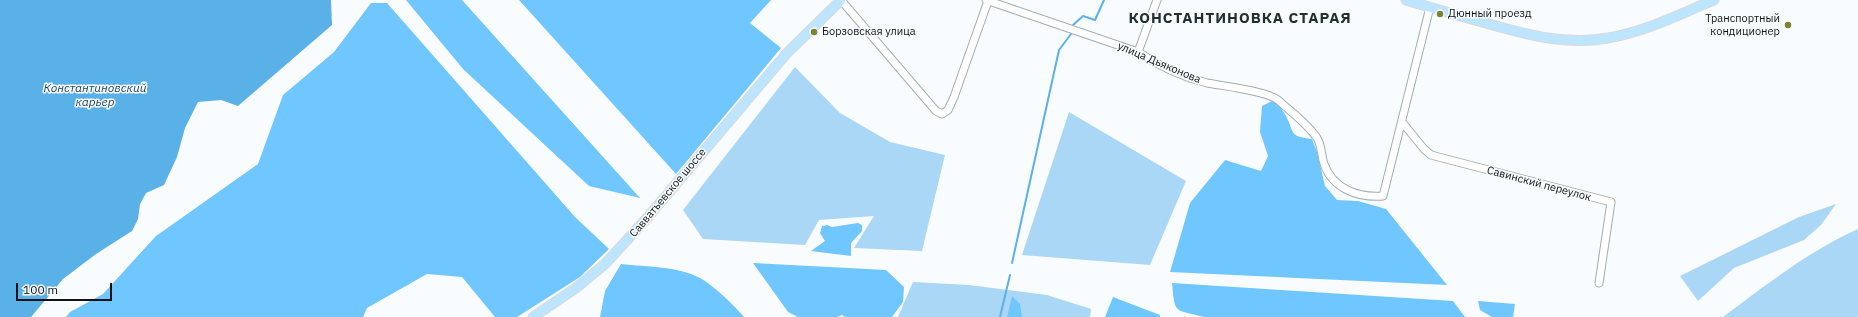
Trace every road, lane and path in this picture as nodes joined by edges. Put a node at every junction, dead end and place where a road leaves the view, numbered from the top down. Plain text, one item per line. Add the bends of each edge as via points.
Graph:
1 (841, 0) edge
2 (987, 0) edge
3 (1157, 0) edge
4 (1406, 0) edge
5 (1714, 0) edge
6 (1430, 8) junction
7 (1138, 52) junction
8 (1402, 122) junction
9 (1599, 283) dead end
10 (533, 317) edge

1 - 2 street via 940,114 944,114 951,106
1 - 10 main road, Савватьевское шоссе via 787,53 610,258 582,284
2 - 7 street, улица Дьяконова
3 - 7 street
4 - 6 main road
5 - 6 main road via 1630,33 1601,40 1579,41 1534,36
6 - 8 street
7 - 8 street, улица Дьяконова via 1159,65 1206,82 1275,98 1316,137 1330,175 1346,190 1362,195 1383,196
8 - 9 street, Савинский переулок via 1431,155 1611,202

